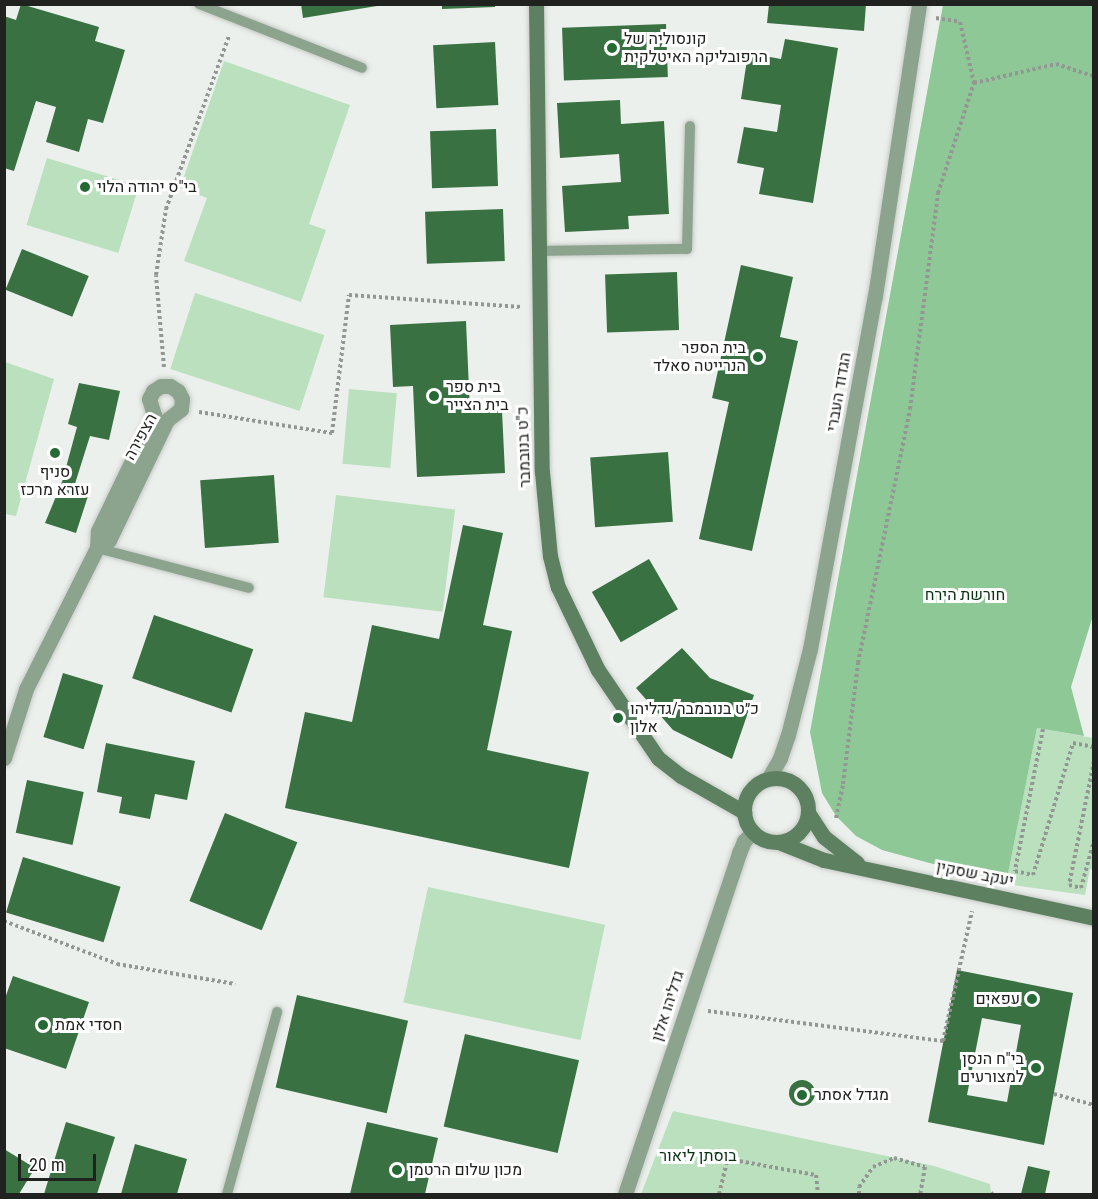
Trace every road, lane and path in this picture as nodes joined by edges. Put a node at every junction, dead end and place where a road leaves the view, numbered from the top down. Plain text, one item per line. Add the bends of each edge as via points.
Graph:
1 (199, 4) edge
2 (536, 4) edge
3 (919, 4) edge
4 (235, 18) junction
5 (960, 22) dead end
6 (362, 68) dead end
7 (1094, 76) edge
8 (974, 83) junction
9 (690, 126) dead end
10 (538, 251) junction
11 (497, 305) dead end
12 (165, 386) junction
13 (181, 409) junction
14 (97, 548) junction
15 (249, 588) dead end
16 (1043, 729) dead end
17 (1094, 747) edge
18 (4, 758) edge
19 (1094, 761) edge
20 (768, 779) junction
21 (744, 812) junction
22 (808, 814) junction
23 (753, 832) junction
24 (824, 837) junction
25 (1094, 840) edge
26 (781, 843) junction
27 (862, 866) junction
28 (976, 893) junction
29 (1090, 915) edge
30 (4, 921) edge
31 (236, 984) dead end
32 (686, 1008) junction
33 (277, 1012) dead end
34 (1054, 1094) dead end
35 (1094, 1105) edge
36 (227, 1194) edge
37 (626, 1194) edge
38 (719, 1194) edge
39 (818, 1194) edge
40 (859, 1194) edge
41 (920, 1194) edge

1 - 4 lane
2 - 10 street, כ"ט בנובמבר
3 - 20 street, הגדוד העברי via 874,296 810,649 780,758
4 - 6 lane
4 - 12 path via 166,209 156,275
5 - 8 path
7 - 8 path via 1056,64
8 - 24 path via 938,193 910,409 858,663 843,784 831,830
9 - 10 lane via 687,249
10 - 21 street, כ"ט בנובמבר via 542,472 550,556 558,587 598,670 658,758 681,776
11 - 13 path via 349,295 332,433
12 - 13 street, הצפירה via 178,391
12 - 14 street, הצפירה via 153,391 148,399 154,415 98,531
13 - 14 street, הצפירה via 167,420 109,540
14 - 15 lane
14 - 18 street, הצפירה via 26,689
16 - 17 path via 1015,871 1033,875 1073,743
19 - 25 path via 1069,885 1081,888
20 - 21 street via 750,791
20 - 22 street via 778,778 798,786 805,794
21 - 23 street
22 - 24 street, יעקב שסקין
22 - 26 street via 799,833
23 - 26 street via 771,843
23 - 32 street, גדליהו אלון via 739,853
24 - 27 street, יעקב שסקין
26 - 27 street, יעקב שסקין via 824,860
27 - 28 street, יעקב שסקין
28 - 29 street, יעקב שסקין
28 - 32 path via 944,1041
30 - 31 path via 117,964
32 - 37 street, גדליהו אלון
33 - 36 lane
34 - 35 path
38 - 39 path via 728,1159 816,1175
40 - 41 path via 859,1187 873,1167 894,1158 925,1167

